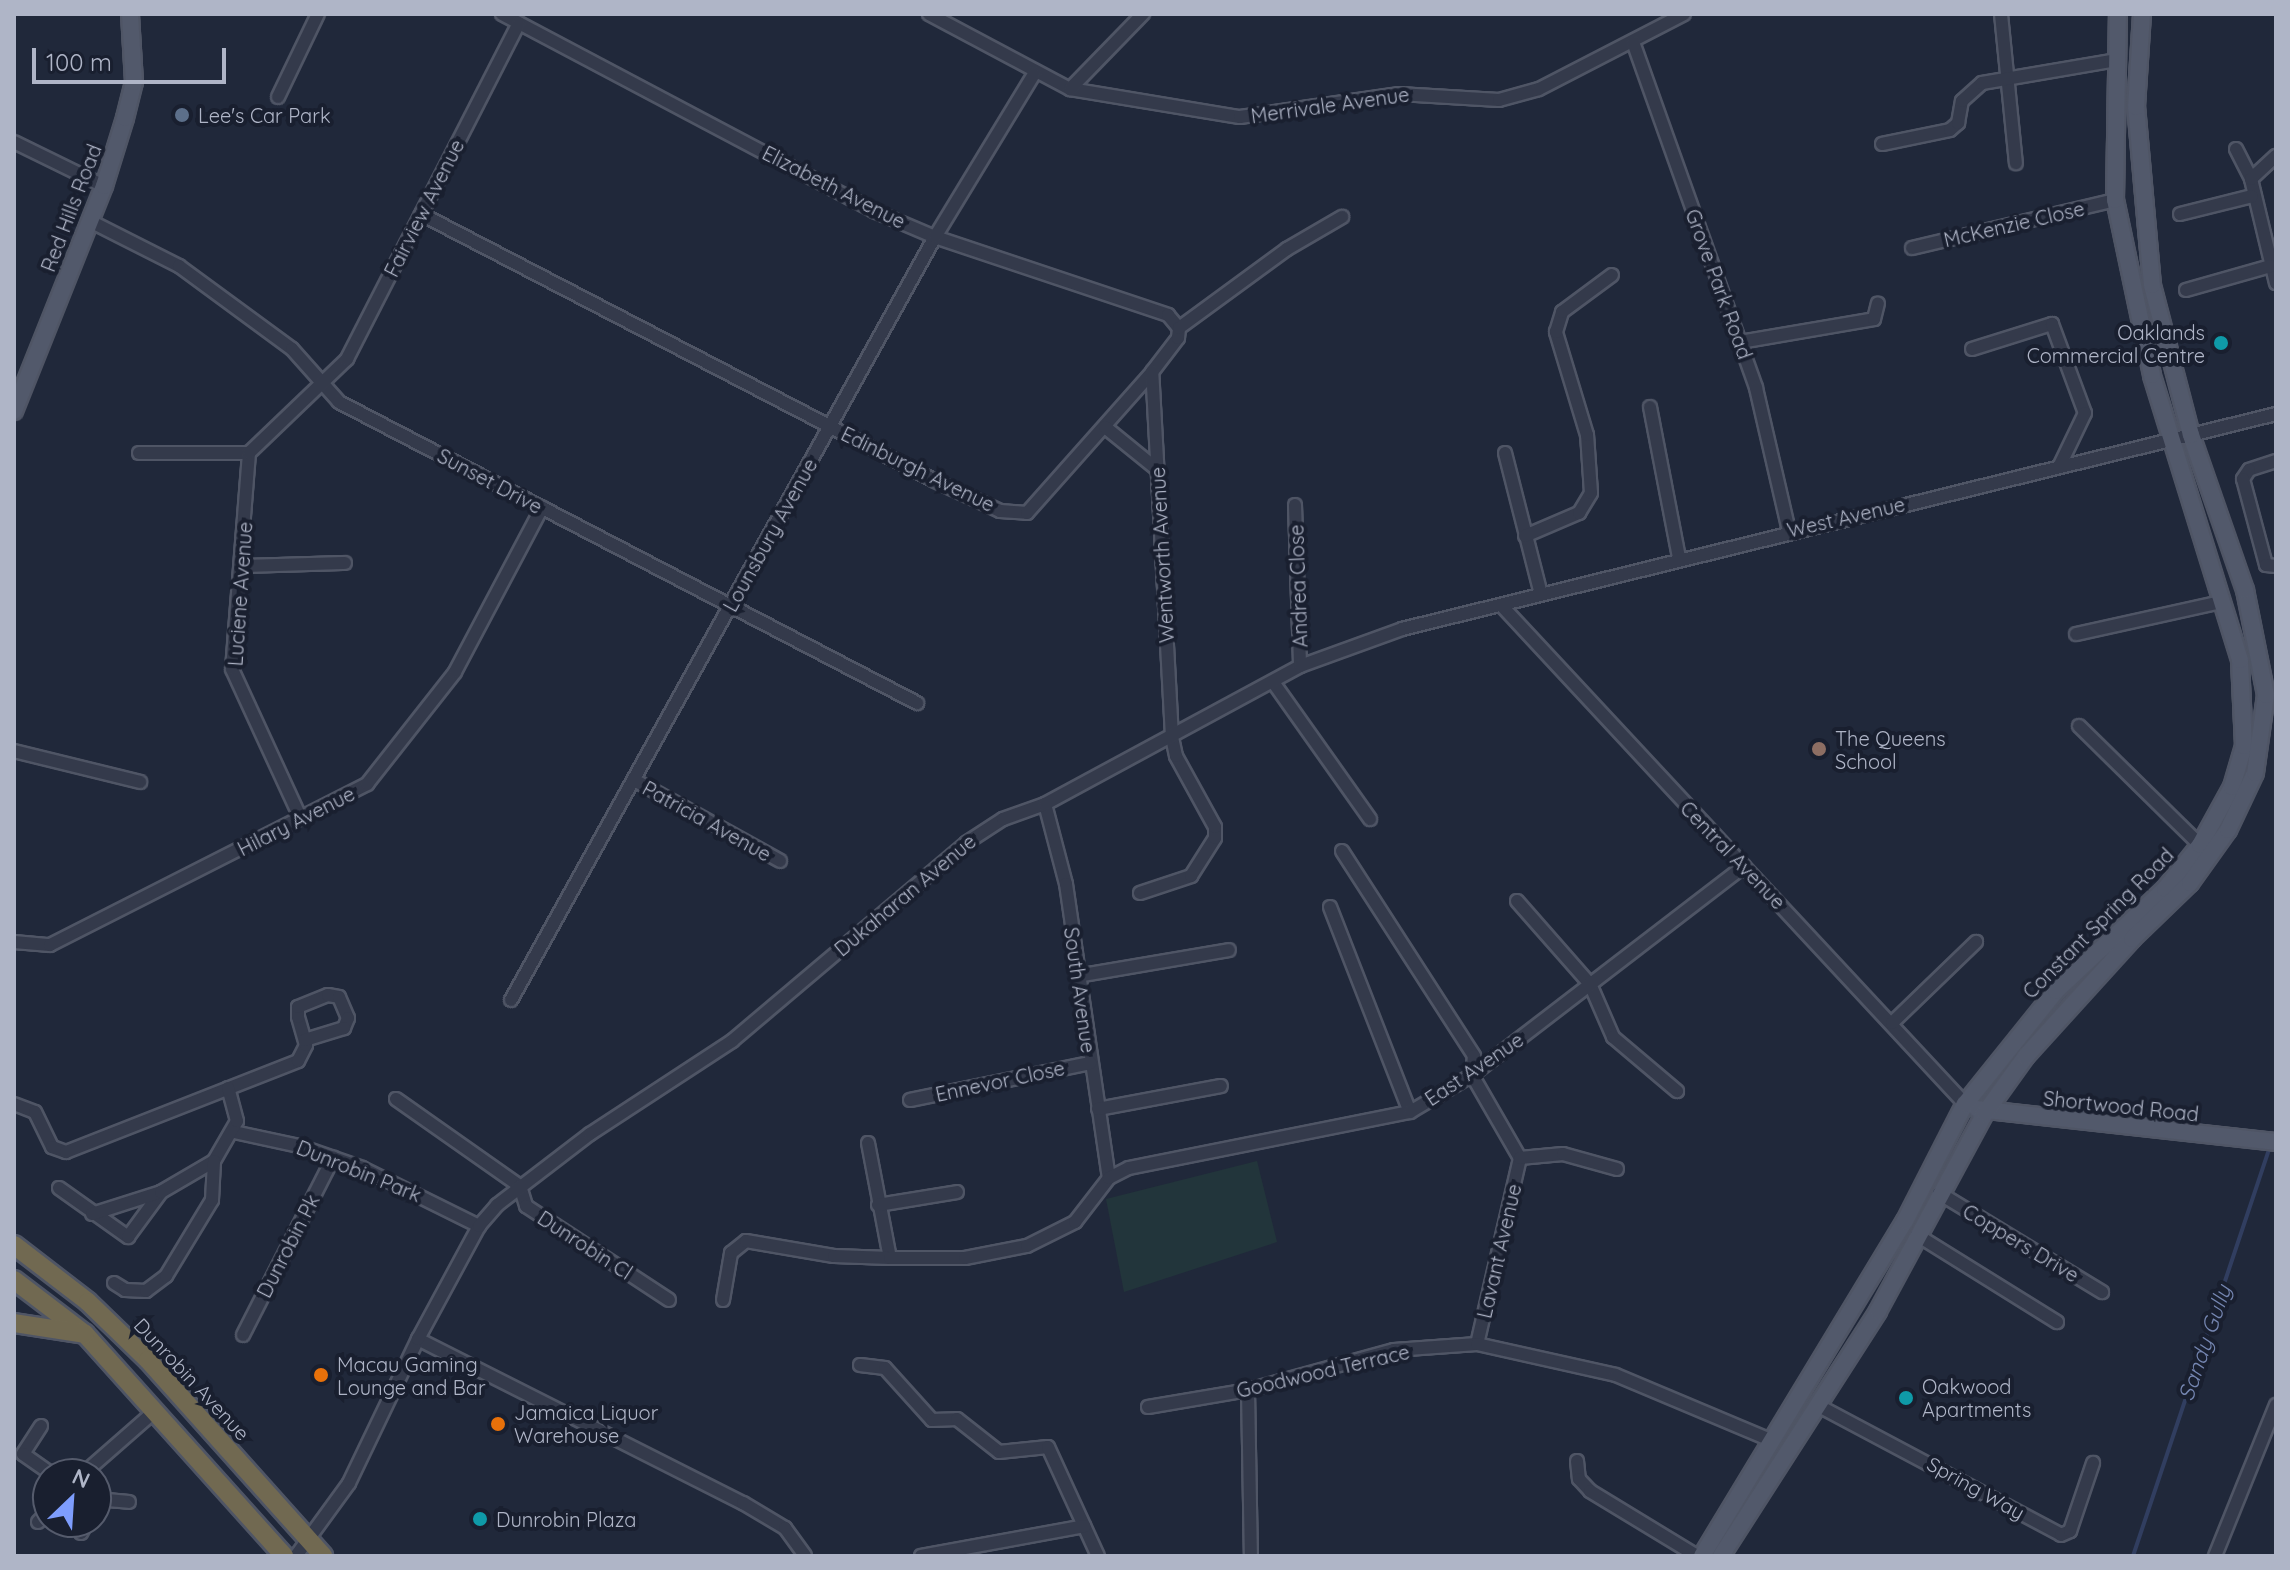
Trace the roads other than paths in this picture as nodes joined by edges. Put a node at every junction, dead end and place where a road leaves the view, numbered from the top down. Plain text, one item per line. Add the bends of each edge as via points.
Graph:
1 (130, 14) edge
2 (318, 14) edge
3 (502, 14) edge
4 (929, 14) edge
5 (1143, 14) edge
6 (1684, 14) edge
7 (2001, 14) edge
8 (2118, 14) edge
9 (2142, 14) edge
10 (519, 23) junction
11 (1633, 42) junction
12 (2116, 60) junction
13 (1034, 74) junction
14 (2006, 79) junction
15 (1070, 89) junction
16 (278, 97) dead end
17 (14, 142) edge
18 (1882, 144) dead end
19 (2236, 149) dead end
20 (2276, 156) edge
21 (2016, 163) dead end
22 (2251, 179) junction
23 (104, 186) junction
24 (2252, 196) junction
25 (2115, 200) junction
26 (421, 214) junction
27 (2180, 214) dead end
28 (1342, 217) dead end
29 (90, 221) junction
30 (935, 237) junction
31 (1912, 248) dead end
32 (2271, 266) junction
33 (1612, 275) dead end
34 (2276, 283) edge
35 (2186, 290) dead end
36 (1878, 303) dead end
37 (1179, 328) junction
38 (1740, 342) junction
39 (1972, 349) dead end
40 (1152, 372) junction
41 (321, 387) junction
42 (1650, 407) dead end
43 (14, 410) edge
44 (2276, 414) edge
45 (831, 426) junction
46 (1105, 427) junction
47 (2191, 435) junction
48 (2170, 440) junction
49 (139, 453) dead end
50 (249, 453) junction
51 (1505, 453) dead end
52 (2276, 461) edge
53 (2059, 467) junction
54 (1158, 470) junction
55 (1295, 505) dead end
56 (542, 508) junction
57 (1789, 531) junction
58 (1525, 536) junction
59 (1679, 558) junction
60 (345, 563) dead end
61 (242, 566) junction
62 (2272, 566) edge
63 (1541, 594) junction
64 (2222, 602) junction
65 (1501, 605) junction
66 (729, 607) junction
67 (2076, 634) dead end
68 (1300, 666) junction
69 (1273, 682) junction
70 (2271, 697) edge
71 (917, 703) dead end
72 (2079, 726) dead end
73 (1172, 737) junction
74 (14, 751) edge
75 (634, 780) junction
76 (140, 782) dead end
77 (1045, 804) junction
78 (301, 819) junction
79 (1370, 819) dead end
80 (2200, 845) junction
81 (1342, 851) dead end
82 (780, 861) dead end
83 (1744, 866) junction
84 (1140, 893) dead end
85 (1517, 901) dead end
86 (1330, 907) dead end
87 (14, 942) edge
88 (1976, 942) dead end
89 (1229, 950) dead end
90 (1077, 976) junction
91 (1590, 984) junction
92 (511, 1000) dead end
93 (1892, 1023) junction
94 (305, 1040) junction
95 (1090, 1063) junction
96 (1472, 1075) junction
97 (1221, 1086) dead end
98 (228, 1088) junction
99 (1677, 1091) dead end
100 (396, 1099) dead end
101 (910, 1100) dead end
102 (14, 1104) edge
103 (1965, 1104) junction
104 (1098, 1109) junction
105 (1410, 1112) junction
106 (1985, 1113) junction
107 (234, 1132) junction
108 (2276, 1142) edge
109 (868, 1143) dead end
110 (333, 1158) junction
111 (1520, 1158) junction
112 (214, 1161) junction
113 (1617, 1169) dead end
114 (1109, 1178) junction
115 (520, 1186) junction
116 (59, 1188) dead end
117 (161, 1192) junction
118 (957, 1192) dead end
119 (1939, 1193) junction
120 (878, 1205) junction
121 (92, 1214) junction
122 (479, 1226) junction
123 (1917, 1235) junction
124 (14, 1245) edge
125 (890, 1258) junction
126 (14, 1280) edge
127 (114, 1283) dead end
128 (2102, 1292) dead end
129 (669, 1300) dead end
130 (723, 1300) dead end
131 (2057, 1322) dead end
132 (14, 1323) edge
133 (85, 1334) junction
134 (243, 1335) dead end
135 (418, 1339) junction
136 (1477, 1344) junction
137 (860, 1365) dead end
138 (1248, 1390) junction
139 (1817, 1405) junction
140 (2276, 1405) edge
141 (1148, 1407) dead end
142 (155, 1411) junction
143 (41, 1426) dead end
144 (1771, 1440) junction
145 (23, 1454) junction
146 (101, 1458) edge
147 (32, 1460) edge
148 (1577, 1461) dead end
149 (2093, 1463) dead end
150 (14, 1466) edge
151 (112, 1502) edge
152 (129, 1502) dead end
153 (1084, 1526) junction
154 (308, 1541) junction
155 (284, 1556) edge
156 (296, 1556) edge
157 (323, 1556) edge
158 (805, 1556) edge
159 (921, 1556) edge
160 (1098, 1556) edge
161 (1251, 1556) edge
162 (1700, 1556) edge
163 (1721, 1556) edge
164 (2215, 1556) edge

1 - 23 main road, Red Hills Road via 134,82
2 - 16 street
3 - 10 street, Elizabeth Avenue
4 - 13 street, Merrivale Avenue
5 - 15 street
6 - 11 street, Merrivale Avenue
7 - 14 street
8 - 12 main road, Constant Spring Road
9 - 47 main road, Constant Spring Road via 2136,107 2141,200 2152,285
10 - 26 street, Fairview Avenue
10 - 30 street, Elizabeth Avenue via 874,211
11 - 15 street, Merrivale Avenue via 1539,89 1499,100 1399,94 1240,117
11 - 38 street, Grove Park Road
12 - 14 street
12 - 25 main road, Constant Spring Road
13 - 15 street, Merrivale Avenue
13 - 30 street, Lounsbury Avenue
14 - 18 street via 1970,90 1950,130
14 - 21 street
17 - 23 street
19 - 22 street
20 - 22 street
22 - 24 street
23 - 29 main road, Red Hills Road
24 - 27 street
24 - 32 street
25 - 31 street, McKenzie Close
25 - 48 main road, Constant Spring Road
26 - 41 street, Fairview Avenue via 347,359
26 - 45 street, Edinburgh Avenue
28 - 37 street, Edinburgh Avenue via 1287,249
29 - 41 street, Sunset Drive via 179,266 292,349
29 - 43 main road, Red Hills Road
30 - 37 street, Elizabeth Avenue via 1155,310
30 - 45 street, Lounsbury Avenue
32 - 34 street
32 - 35 street
33 - 58 street via 1562,312 1556,332 1587,435 1591,493 1579,513
36 - 38 street via 1874,319
37 - 40 street, Edinburgh Avenue via 1178,338
38 - 57 street, Grove Park Road
39 - 53 street via 2052,324 2085,413
40 - 46 street, Edinburgh Avenue
40 - 54 street, Wentworth Avenue
41 - 50 street
41 - 56 street, Sunset Drive via 339,402
42 - 59 street
44 - 47 street, West Avenue
45 - 46 street, Edinburgh Avenue via 1000,511 1027,513
45 - 66 street, Lounsbury Avenue
46 - 54 street
47 - 48 street, West Avenue
47 - 70 main road, Constant Spring Road via 2245,590
48 - 53 street, West Avenue
48 - 64 main road, Constant Spring Road
49 - 50 street
50 - 61 street, Luciene Avenue
51 - 58 street
52 - 62 street via 2249,470 2243,479
53 - 57 street, West Avenue
54 - 73 street, Wentworth Avenue
55 - 68 street, Andrea Close
56 - 66 street, Sunset Drive
56 - 78 street, Hilary Avenue via 455,672 413,731 367,784
57 - 59 street, West Avenue
58 - 63 street
59 - 63 street, West Avenue
60 - 61 street
61 - 78 street, Luciene Avenue via 232,669
63 - 65 street, West Avenue
64 - 67 street
64 - 80 main road, Constant Spring Road via 2240,660 2244,746 2232,787
65 - 68 street, Dukaharan Avenue via 1402,629
65 - 83 street, Central Avenue
66 - 71 street, Sunset Drive
66 - 75 street, Lounsbury Avenue
68 - 69 street, Dukaharan Avenue
69 - 73 street, Dukaharan Avenue
69 - 79 street
70 - 106 main road, Constant Spring Road via 2255,773 2228,830 2190,883 2026,1056
72 - 80 street
73 - 77 street, Dukaharan Avenue
73 - 84 street, Wentworth Avenue via 1176,756 1215,827 1215,838 1191,876
74 - 76 street
75 - 82 street, Patricia Avenue
75 - 92 street, Lounsbury Avenue
77 - 90 street, South Avenue via 1066,884
77 - 115 street, Dukaharan Avenue via 1003,819 966,843 732,1041
78 - 87 street, Hilary Avenue via 50,945
80 - 103 main road, Constant Spring Road via 2165,889 2056,991
81 - 96 street, Lavant Avenue via 1474,1056
83 - 91 street, East Avenue
83 - 93 street, Central Avenue
85 - 91 street
86 - 105 street
88 - 93 street
89 - 90 street
90 - 95 street, South Avenue
91 - 96 street, East Avenue
91 - 99 street via 1613,1037
93 - 103 street, Central Avenue
94 - 94 street via 344,1028 348,1018 339,997 328,995 298,1007
94 - 98 street via 306,1051 298,1061
95 - 101 street, Ennevor Close
95 - 104 street, South Avenue
96 - 105 street, East Avenue
96 - 111 street, Lavant Avenue
97 - 104 street
98 - 102 street via 61,1153 52,1147 35,1112
98 - 107 street via 236,1108
100 - 115 street, Dunrobin Cl
103 - 106 main road, Shortwood Road
103 - 144 main road, Constant Spring Road via 1905,1221
104 - 114 street, South Avenue
105 - 114 street, East Avenue via 1129,1168
106 - 108 main road, Shortwood Road
106 - 119 main road, Constant Spring Road
107 - 110 street, Dunrobin Park
107 - 112 street
109 - 120 street
110 - 122 street, Dunrobin Park
110 - 134 street, Dunrobin Pk
111 - 113 street via 1563,1154
111 - 136 street, Lavant Avenue
112 - 117 street
112 - 127 street via 212,1200 166,1276 146,1291 125,1290
114 - 125 street via 1075,1222 1027,1246 965,1258
115 - 122 street, Dukaharan Avenue
115 - 129 street, Dunrobin Cl via 526,1206
116 - 121 street
117 - 121 street
117 - 121 street via 128,1237
118 - 120 street
119 - 123 main road, Constant Spring Road
119 - 128 street, Coppers Drive
120 - 125 street
122 - 135 street, Dukaharan Avenue
123 - 131 street
123 - 139 main road, Constant Spring Road via 1878,1311
124 - 154 highway, Dunrobin Avenue via 88,1302 148,1360
125 - 130 street via 834,1256 746,1241 731,1253
126 - 133 highway
132 - 133 highway
133 - 142 highway
135 - 154 street, Dukaharan Avenue via 349,1483
135 - 158 street via 743,1503 785,1528
136 - 138 street, Goodwood Terrace via 1394,1350
136 - 144 street, Goodwood Terrace via 1616,1375
137 - 153 street via 885,1368 932,1420 957,1419 999,1452 1048,1447
138 - 141 street, Goodwood Terrace
138 - 161 street
139 - 149 street, Spring Way via 2061,1535 2070,1531
139 - 163 main road, Constant Spring Road
140 - 164 street
142 - 146 street
142 - 155 highway
143 - 145 street
144 - 162 main road, Constant Spring Road
145 - 147 street
145 - 150 street
148 - 162 street via 1579,1479 1590,1491
151 - 152 street
153 - 159 street
153 - 160 street
154 - 156 street, Dukaharan Avenue
154 - 157 highway, Dunrobin Avenue

